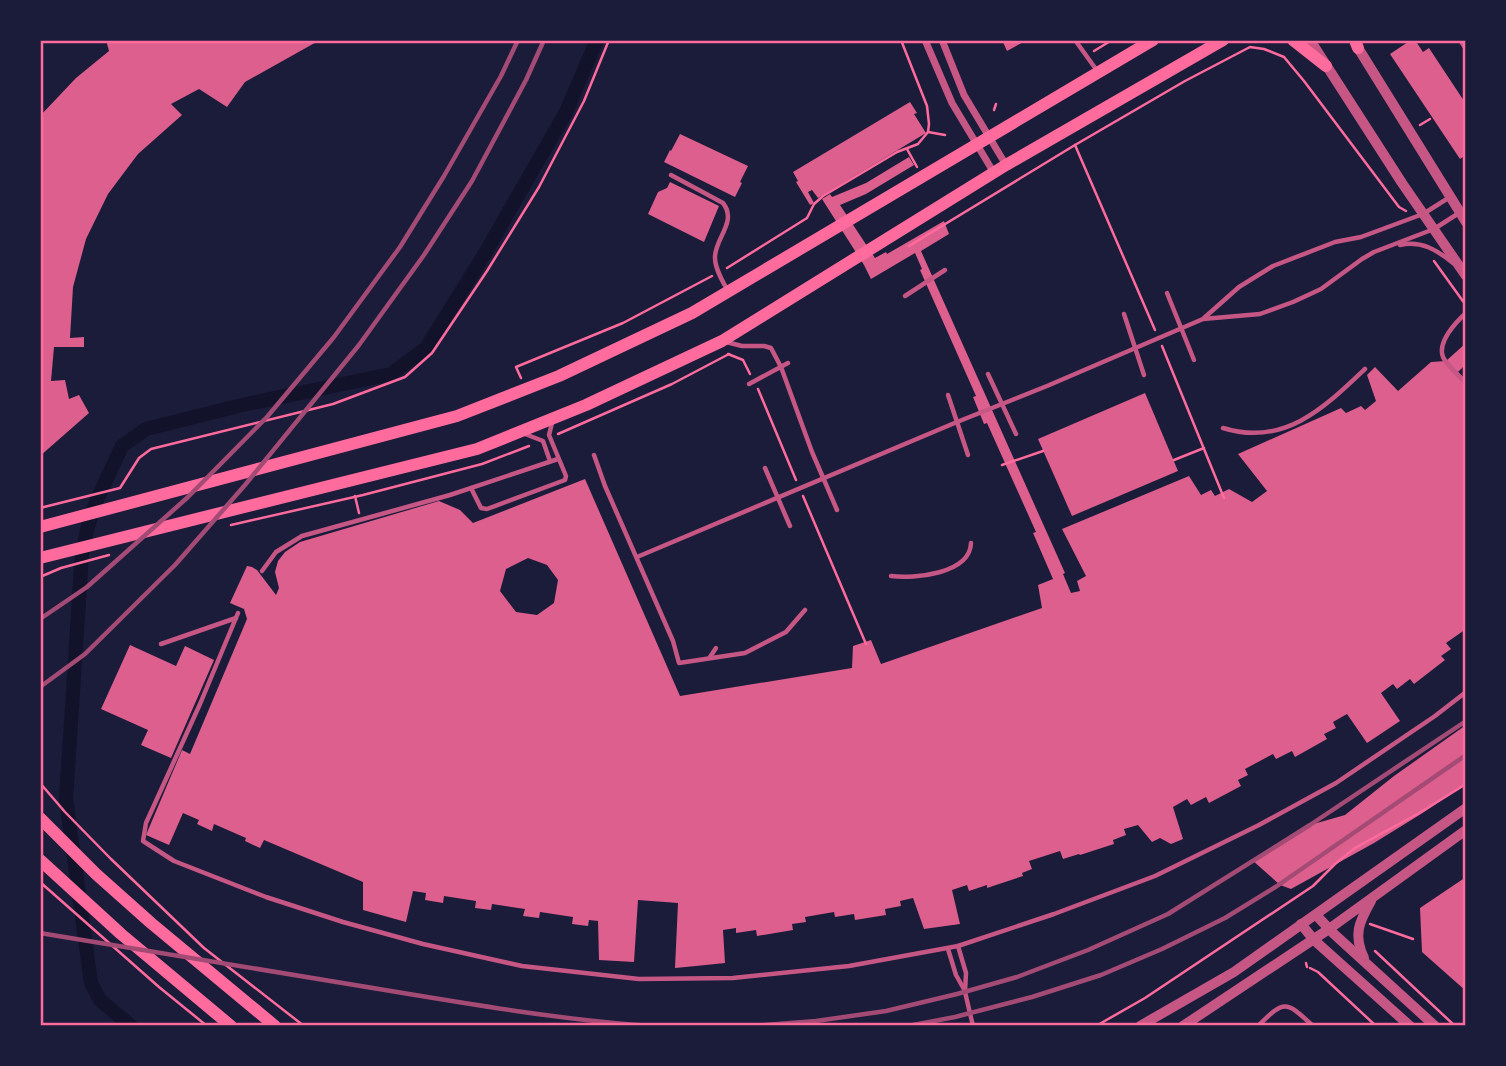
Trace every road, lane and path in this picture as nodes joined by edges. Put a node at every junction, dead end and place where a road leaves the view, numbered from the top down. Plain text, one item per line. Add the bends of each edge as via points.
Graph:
1 (610, 40) edge
2 (901, 40) edge
3 (925, 40) edge
4 (942, 40) edge
5 (1075, 40) edge
6 (1112, 40) edge
7 (1153, 40) edge
8 (1223, 40) edge
9 (1293, 40) edge
10 (1310, 40) edge
11 (1460, 40) edge
12 (1355, 43) edge
13 (1466, 49) edge
14 (1085, 55) junction
15 (1326, 66) junction
16 (1099, 72) junction
17 (996, 104) dead end
18 (994, 110) dead end
19 (1430, 119) dead end
20 (1422, 124) dead end
21 (928, 132) junction
22 (945, 135) dead end
23 (988, 137) junction
24 (976, 145) junction
25 (1075, 145) junction
26 (907, 149) junction
27 (897, 152) junction
28 (900, 159) dead end
29 (1006, 165) junction
30 (994, 173) junction
31 (671, 175) dead end
32 (922, 178) junction
33 (1450, 197) junction
34 (1406, 211) dead end
35 (1423, 214) junction
36 (1463, 218) edge
37 (1434, 229) junction
38 (909, 246) dead end
39 (1374, 252) junction
40 (1434, 260) dead end
41 (945, 270) dead end
42 (719, 273) junction
43 (1464, 273) edge
44 (728, 292) junction
45 (1167, 293) dead end
46 (905, 296) dead end
47 (1466, 306) edge
48 (1466, 313) edge
49 (1124, 314) dead end
50 (1203, 318) junction
51 (1182, 327) junction
52 (1158, 338) junction
53 (722, 341) junction
54 (1135, 347) junction
55 (1194, 360) dead end
56 (788, 363) dead end
57 (781, 367) junction
58 (1364, 369) dead end
59 (988, 374) dead end
60 (1144, 375) dead end
61 (1466, 383) edge
62 (749, 384) dead end
63 (525, 389) junction
64 (948, 395) dead end
65 (1001, 404) junction
66 (553, 419) junction
67 (957, 422) junction
68 (1223, 428) dead end
69 (519, 432) junction
70 (1016, 434) dead end
71 (1204, 448) junction
72 (1043, 452) dead end
73 (594, 454) dead end
74 (968, 455) dead end
75 (558, 459) junction
76 (1174, 460) dead end
77 (550, 461) junction
78 (1002, 465) dead end
79 (765, 468) dead end
80 (824, 478) junction
81 (471, 488) junction
82 (355, 496) dead end
83 (778, 498) junction
84 (1224, 498) dead end
85 (40, 509) edge
86 (837, 510) dead end
87 (359, 512) dead end
88 (790, 526) dead end
89 (40, 527) edge
90 (971, 543) dead end
91 (103, 557) dead end
92 (637, 557) junction
93 (40, 558) edge
94 (262, 571) dead end
95 (891, 576) dead end
96 (40, 577) edge
97 (805, 610) dead end
98 (162, 644) dead end
99 (716, 648) dead end
100 (709, 658) junction
101 (1466, 692) edge
102 (41, 784) edge
103 (1466, 784) edge
104 (1466, 808) edge
105 (40, 818) edge
106 (1465, 831) edge
107 (40, 860) edge
108 (40, 882) edge
109 (1373, 897) junction
110 (1316, 915) junction
111 (1301, 924) junction
112 (1329, 929) junction
113 (1367, 931) dead end
114 (1413, 939) dead end
115 (1314, 940) junction
116 (1369, 944) dead end
117 (958, 946) junction
118 (948, 949) junction
119 (1367, 965) junction
120 (1308, 966) dead end
121 (965, 992) junction
122 (207, 1026) edge
123 (231, 1026) edge
124 (275, 1026) edge
125 (304, 1026) edge
126 (973, 1026) edge
127 (1096, 1026) edge
128 (1140, 1026) edge
129 (1183, 1026) edge
130 (1258, 1026) edge
131 (1313, 1026) edge
132 (1376, 1026) edge
133 (1410, 1026) edge
134 (1435, 1026) edge
135 (1455, 1026) edge

1 - 85 path via 539,187 488,271 432,353 405,377 333,404 151,449 139,458 120,488
2 - 21 path via 927,106
3 - 24 street
4 - 23 street via 964,95
5 - 14 lane
6 - 14 path
7 - 16 main road
8 - 29 main road
9 - 15 main road
10 - 15 street
11 - 13 lane
12 - 33 street
14 - 16 lane
15 - 35 street
16 - 23 main road
17 - 18 path
19 - 20 path
21 - 22 path
21 - 26 path
23 - 24 main road
23 - 29 street
24 - 30 street
24 - 32 main road
25 - 34 path via 1250,47 1264,49 1284,57
25 - 38 path
25 - 52 path
26 - 27 path
26 - 32 path
27 - 28 path
27 - 42 path via 823,197 807,218
29 - 30 main road
30 - 53 main road
31 - 42 lane via 727,208 728,220 715,258
32 - 44 main road
33 - 35 lane
33 - 36 street
35 - 37 street
35 - 50 lane via 1273,266
36 - 37 lane
37 - 39 lane
37 - 43 street
39 - 43 lane via 1420,244 1437,250
39 - 50 lane via 1321,289 1293,302 1260,314
40 - 47 path
41 - 46 lane
42 - 44 lane
42 - 63 path via 623,323 516,368
44 - 63 main road
45 - 51 lane
48 - 61 lane via 1443,342 1442,351
49 - 54 lane
50 - 51 lane
51 - 52 lane
51 - 55 lane
52 - 54 lane
52 - 71 path
53 - 57 lane via 771,348
53 - 66 main road
54 - 60 lane
54 - 65 lane
56 - 57 lane
57 - 62 lane
57 - 80 lane
58 - 68 lane via 1306,419 1268,432
59 - 65 lane
63 - 89 main road via 457,416
64 - 67 lane
65 - 67 lane
65 - 70 lane
66 - 69 main road
66 - 75 lane via 549,436
67 - 74 lane
67 - 80 lane
69 - 77 lane via 543,441
69 - 93 main road via 477,449
71 - 76 path
71 - 84 path
72 - 78 path
73 - 92 lane
75 - 77 lane
75 - 81 lane via 565,480 487,509 481,508
77 - 81 lane
79 - 83 lane
80 - 83 lane
80 - 86 lane
81 - 94 lane via 302,536 276,552
82 - 87 path
83 - 88 lane
83 - 92 lane
90 - 95 lane via 967,556 947,569 904,578
91 - 96 path
92 - 100 lane via 679,663
97 - 100 lane via 786,632 745,653
98 - 118 lane via 237,615 146,823 144,841 174,861 266,897 423,944 535,968 639,979 733,978 849,966
99 - 100 lane
101 - 117 lane via 1336,783 1259,825 1155,876
102 - 125 path via 204,948
103 - 127 path via 1355,848 1304,893
104 - 110 street
105 - 124 main road via 151,923
106 - 109 street
107 - 123 main road
108 - 122 path
109 - 112 street
109 - 119 street via 1357,933
110 - 111 street
110 - 112 street
111 - 115 street
111 - 128 street via 1234,972
112 - 115 street
112 - 119 street
113 - 114 path via 1370,924
115 - 129 street
115 - 133 street
116 - 135 path
117 - 118 lane
117 - 121 lane via 966,973
118 - 121 lane
119 - 134 street
120 - 132 path
121 - 126 lane
130 - 131 lane via 1275,1009 1286,1006

